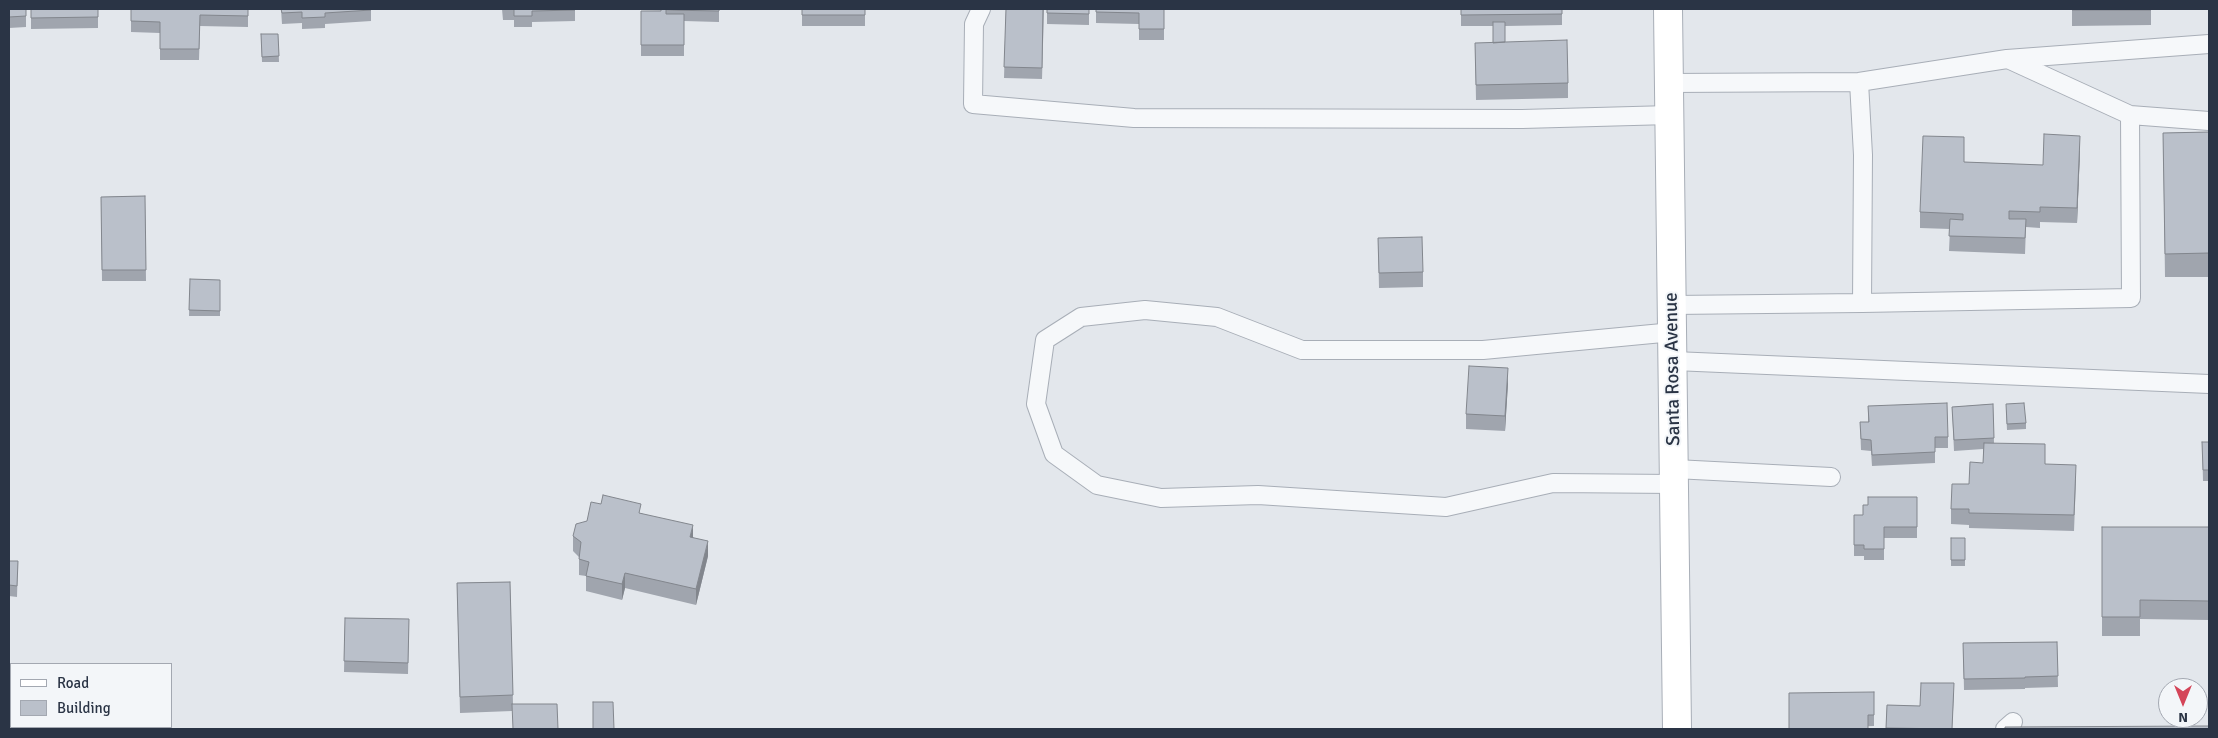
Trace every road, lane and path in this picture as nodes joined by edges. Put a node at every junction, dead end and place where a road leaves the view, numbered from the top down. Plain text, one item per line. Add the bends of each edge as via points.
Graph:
1 (981, 9) edge
2 (1668, 9) edge
3 (2209, 44) edge
4 (2007, 59) junction
5 (1859, 82) junction
6 (1669, 84) junction
7 (1670, 115) junction
8 (2130, 115) junction
9 (2209, 121) edge
10 (1862, 303) junction
11 (1672, 305) junction
12 (1673, 332) junction
13 (1674, 362) junction
14 (2209, 384) edge
15 (1675, 476) junction
16 (1831, 477) dead end
17 (1677, 729) edge

1 - 7 lane via 974,24 973,104 1134,118 1522,119
2 - 6 main road, Santa Rosa Avenue
3 - 4 lane
4 - 5 lane
4 - 8 lane
5 - 6 lane
5 - 10 lane via 1863,155
6 - 7 main road, Santa Rosa Avenue
7 - 11 main road, Santa Rosa Avenue
8 - 9 lane
8 - 10 lane via 2131,298
10 - 11 lane
11 - 12 main road, Santa Rosa Avenue
12 - 13 main road, Santa Rosa Avenue
12 - 15 lane via 1483,350 1302,350 1218,317 1145,310 1081,317 1045,340 1036,404 1054,454 1097,485 1161,498 1258,495 1446,507 1553,483
13 - 14 lane
13 - 15 main road, Santa Rosa Avenue
15 - 16 lane
15 - 17 main road, Santa Rosa Avenue

